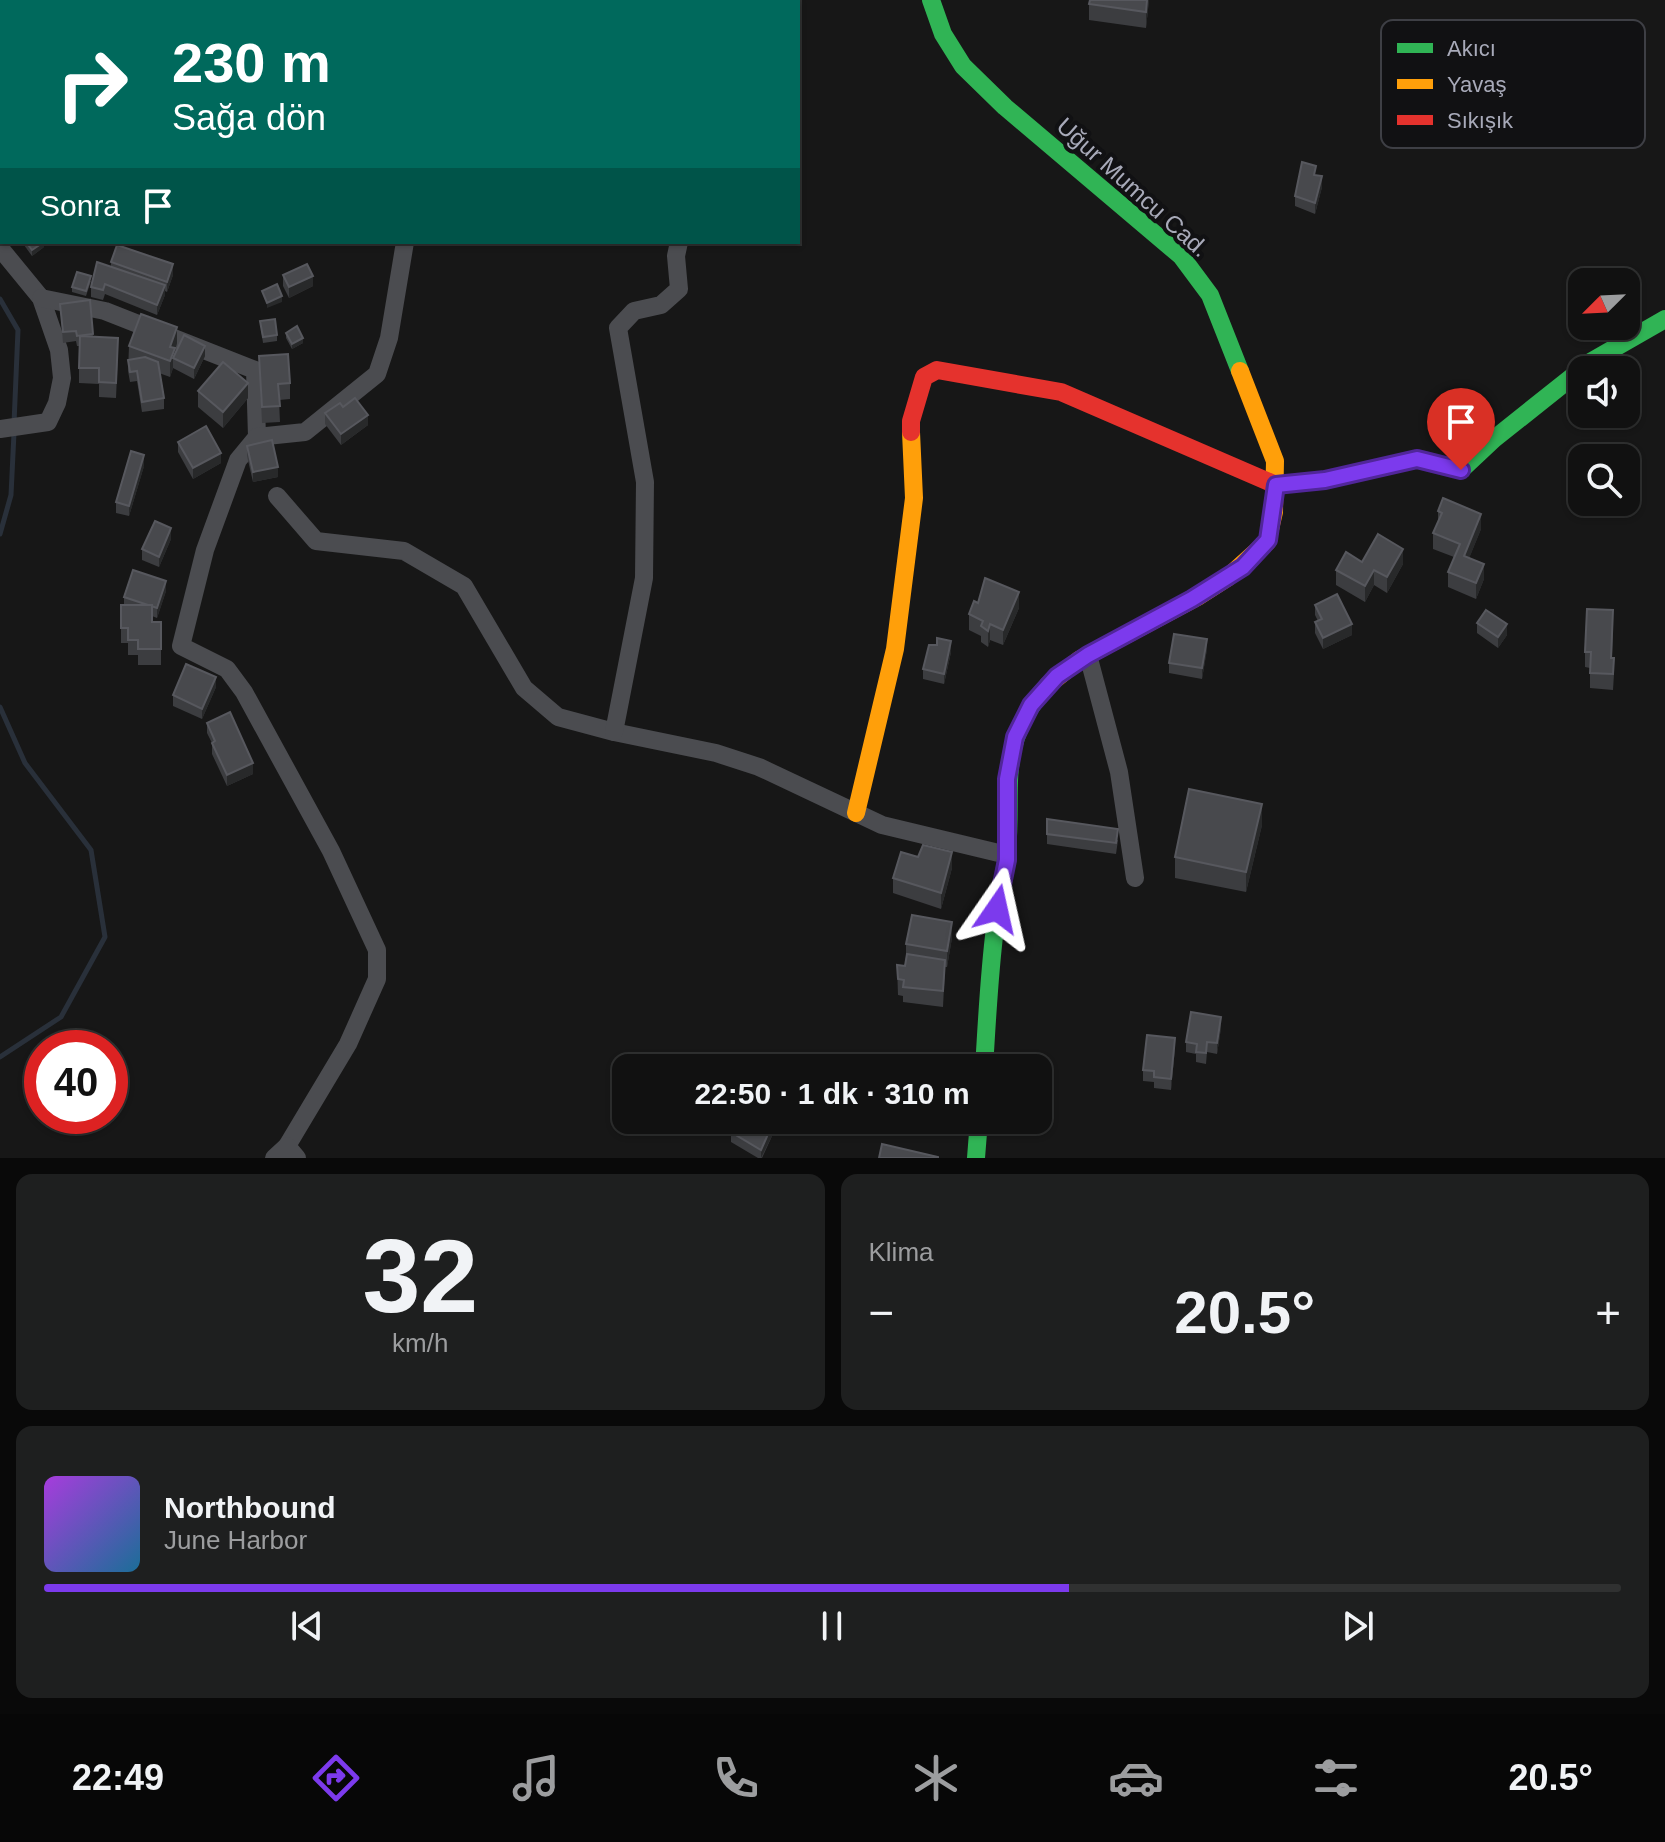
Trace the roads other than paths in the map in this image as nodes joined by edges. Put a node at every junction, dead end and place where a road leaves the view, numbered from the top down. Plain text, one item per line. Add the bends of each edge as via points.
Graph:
1 (931, 0) edge
2 (405, 244) edge
3 (679, 244) edge
4 (0, 248) edge
5 (41, 298) junction
6 (1665, 319) edge
7 (0, 429) edge
8 (257, 437) junction
9 (1276, 485) junction
10 (277, 496) dead end
11 (1088, 655) junction
12 (614, 732) junction
13 (856, 813) junction
14 (1007, 855) junction
15 (1135, 878) dead end
16 (985, 1054) edge
17 (978, 1134) edge
18 (286, 1154) edge
19 (976, 1158) edge

1 - 9 street, Uğur Mumcu Cad. via 943,34 963,66 1181,256 1210,295 1275,461
2 - 8 street via 389,338 377,374 305,432
3 - 12 street via 679,289 661,305 634,311 618,328 645,482 644,578
4 - 5 street
5 - 7 street via 59,350 62,378 57,403 48,422
5 - 8 street via 105,311 255,370
6 - 9 street via 1592,361 1461,470 1417,459
8 - 18 street via 238,460 205,550 181,646 227,669 244,692 331,851 377,950 377,979 348,1044
9 - 11 street, Uğur Mumcu Cad. via 1268,540 1243,567
9 - 13 street via 1061,392 937,370 924,377 911,421 914,498 895,649
10 - 12 street via 316,541 404,551 464,586 524,688 558,717
11 - 14 street, Uğur Mumcu Cad. via 1057,676 1031,705 1015,737 1007,779
11 - 15 street via 1119,772
12 - 13 street via 759,767
13 - 14 street via 882,825
14 - 16 street, Uğur Mumcu Cad. via 997,909
17 - 19 street

